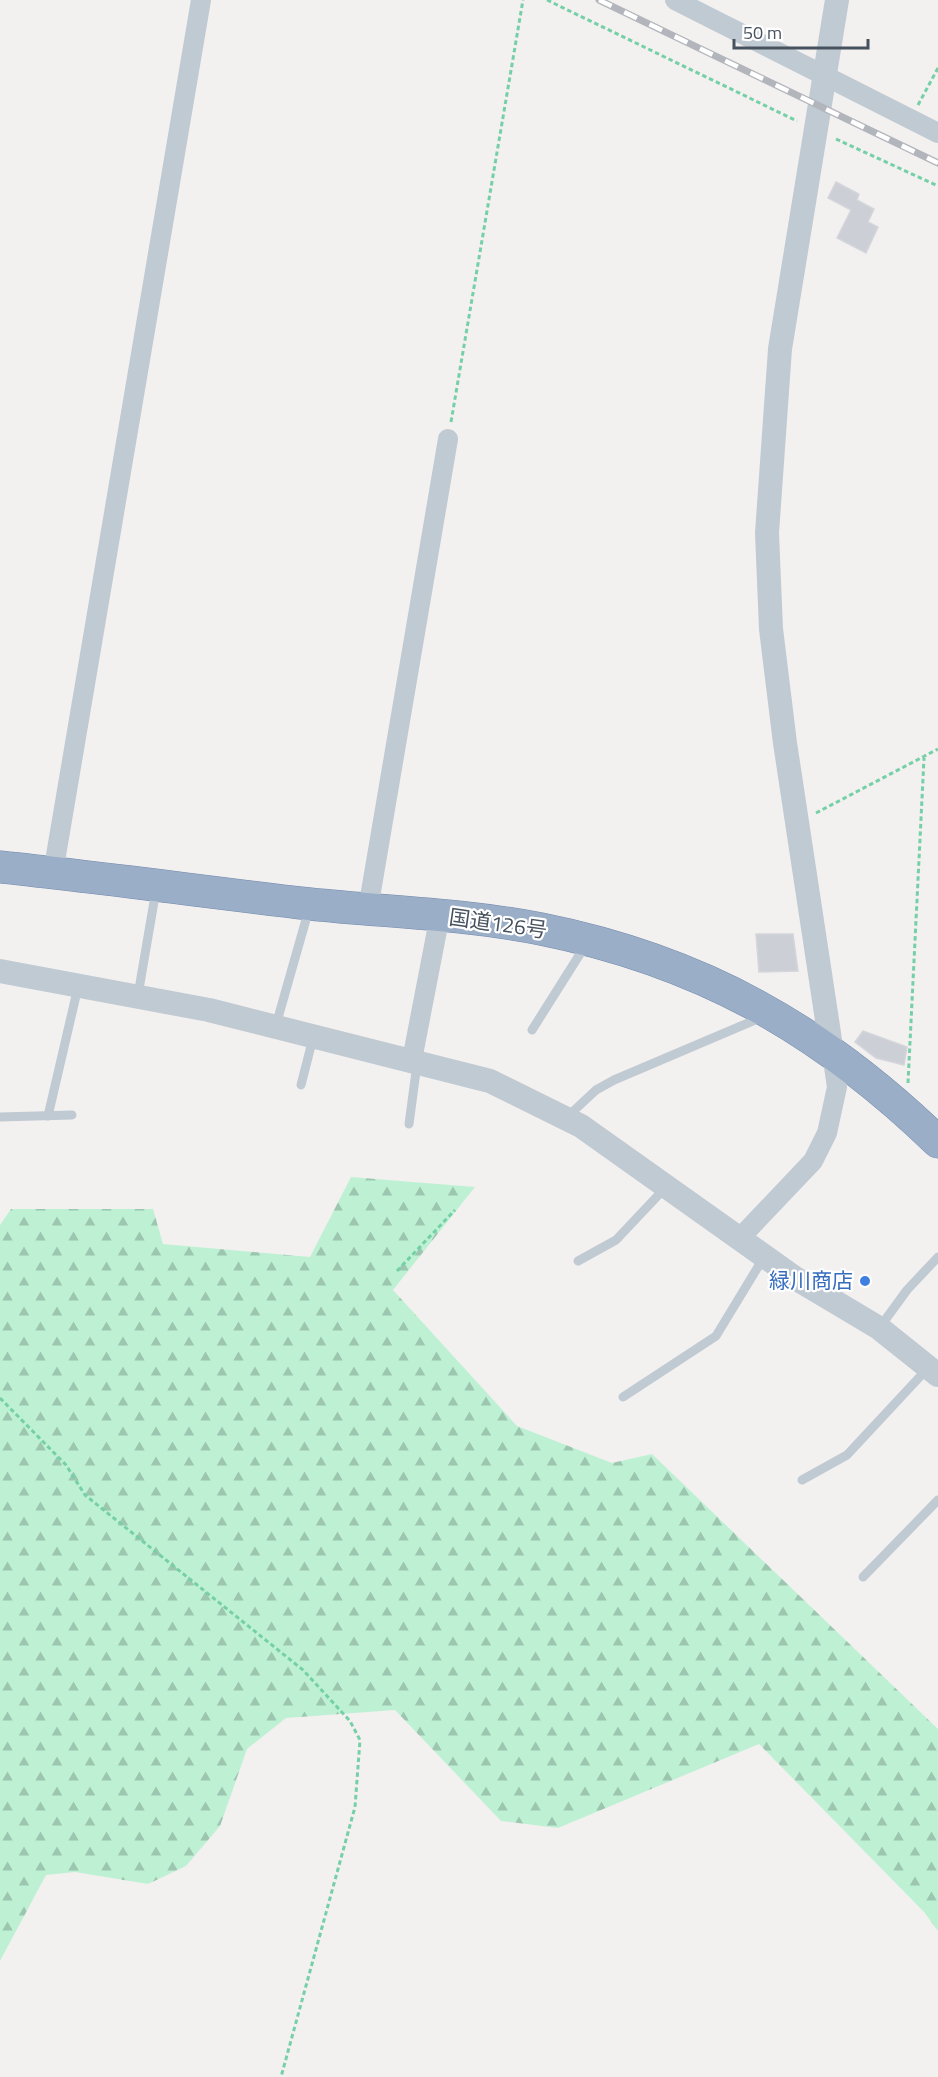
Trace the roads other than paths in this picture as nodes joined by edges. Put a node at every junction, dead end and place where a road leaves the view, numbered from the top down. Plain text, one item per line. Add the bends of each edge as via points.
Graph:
1 (201, 0) edge
2 (675, 0) edge
3 (837, 0) edge
4 (824, 74) junction
5 (938, 133) edge
6 (448, 439) road end
7 (0, 867) edge
8 (53, 873) junction
9 (156, 885) junction
10 (310, 904) junction
11 (368, 909) junction
12 (440, 915) junction
13 (588, 940) junction
14 (0, 971) edge
15 (78, 986) junction
16 (137, 997) junction
17 (772, 1013) junction
18 (276, 1025) junction
19 (532, 1030) dead end
20 (314, 1034) junction
21 (832, 1053) junction
22 (415, 1060) junction
23 (302, 1085) dead end
24 (72, 1115) dead end
25 (48, 1116) junction
26 (0, 1117) edge
27 (566, 1118) junction
28 (409, 1124) dead end
29 (938, 1142) edge
30 (666, 1187) junction
31 (738, 1239) junction
32 (764, 1257) junction
33 (938, 1257) edge
34 (578, 1261) dead end
35 (879, 1328) junction
36 (933, 1372) edge
37 (623, 1397) dead end
38 (802, 1480) dead end
39 (938, 1500) edge
40 (863, 1577) dead end

1 - 8 street
2 - 4 street
3 - 4 street
4 - 5 street
4 - 21 street via 780,349 767,533 771,629 796,824
6 - 11 street
7 - 8 highway, 国道126号
8 - 9 highway, 国道126号
9 - 10 highway, 国道126号
9 - 16 lane
10 - 11 highway, 国道126号
10 - 18 lane
11 - 12 highway, 国道126号
12 - 13 highway, 国道126号
12 - 22 street
13 - 17 highway, 国道126号 via 687,970
13 - 19 lane
14 - 15 street
15 - 16 street
15 - 25 lane
16 - 18 street
17 - 21 highway, 国道126号
17 - 27 lane via 614,1080 596,1090
18 - 20 street
20 - 22 street
20 - 23 lane
21 - 29 highway, 国道126号 via 897,1103
21 - 31 street via 837,1087 827,1133 813,1161
22 - 27 street via 490,1081
22 - 28 lane
24 - 25 lane
25 - 26 lane
27 - 30 street
30 - 31 street
30 - 34 lane via 616,1240
31 - 32 street
32 - 35 street
32 - 37 lane via 716,1336
33 - 35 lane
35 - 36 street
36 - 38 lane via 847,1455
39 - 40 lane

